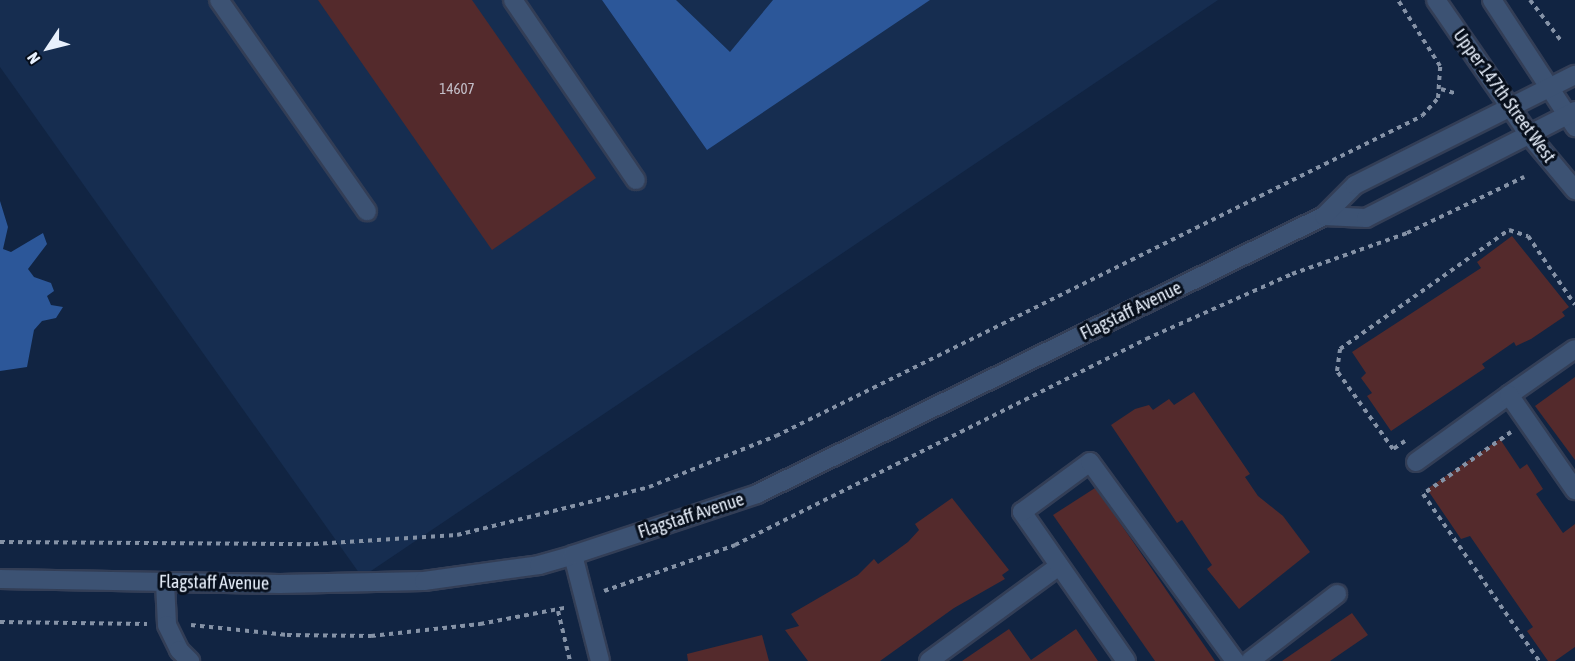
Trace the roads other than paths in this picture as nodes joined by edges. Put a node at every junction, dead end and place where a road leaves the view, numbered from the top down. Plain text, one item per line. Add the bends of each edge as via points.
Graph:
1 (219, 0) edge
2 (513, 0) edge
3 (1436, 0) edge
4 (1492, 0) edge
5 (1575, 75) edge
6 (1550, 88) junction
7 (1510, 108) junction
8 (1572, 118) edge
9 (1529, 135) junction
10 (636, 180) dead end
11 (1575, 190) edge
12 (367, 210) dead end
13 (1324, 216) junction
14 (1575, 349) edge
15 (1509, 395) junction
16 (1416, 462) dead end
17 (1575, 489) edge
18 (573, 555) junction
19 (1059, 566) junction
20 (0, 579) edge
21 (165, 582) junction
22 (1337, 594) dead end
23 (190, 661) edge
24 (600, 661) edge
25 (929, 661) edge
26 (1126, 661) edge
27 (1235, 661) edge
28 (1250, 661) edge

1 - 12 street
2 - 10 street
3 - 7 street, Upper 147th Street West
4 - 6 street
5 - 6 street, Flagstaff Avenue
6 - 7 street, Flagstaff Avenue
6 - 8 street
7 - 9 street, Upper 147th Street West
7 - 13 street, Flagstaff Avenue via 1355,185
8 - 9 street, Flagstaff Avenue
9 - 11 street, Upper 147th Street West
9 - 13 street, Flagstaff Avenue via 1366,218
13 - 18 street, Flagstaff Avenue via 757,494
14 - 15 street
15 - 16 street
15 - 17 street
18 - 21 street, Flagstaff Avenue via 539,565 424,581
18 - 24 street
19 - 25 street
19 - 26 street
19 - 27 street via 1022,512 1090,462
20 - 21 street, Flagstaff Avenue
21 - 23 street via 167,625 179,650
22 - 28 street

